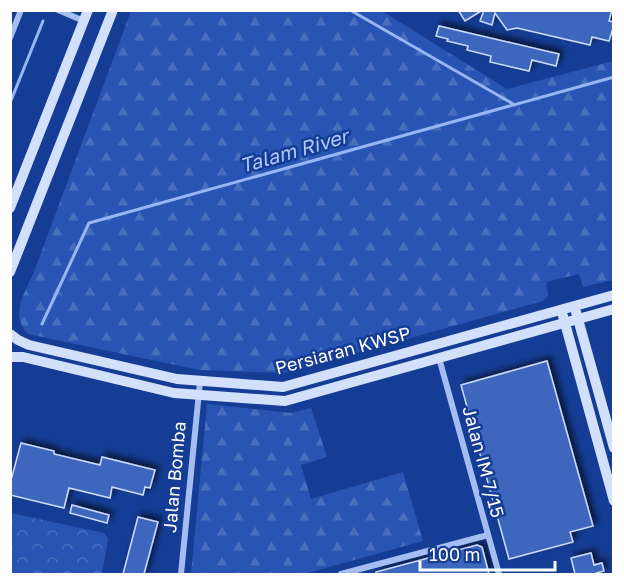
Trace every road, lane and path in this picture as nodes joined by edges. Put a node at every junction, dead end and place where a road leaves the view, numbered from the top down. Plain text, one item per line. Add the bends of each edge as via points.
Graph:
1 (21, 10) edge
2 (58, 10) edge
3 (113, 10) edge
4 (86, 16) edge
5 (10, 38) edge
6 (10, 208) edge
7 (15, 261) junction
8 (10, 272) edge
9 (10, 281) edge
10 (614, 295) edge
11 (575, 306) junction
12 (614, 309) edge
13 (562, 310) junction
14 (578, 319) junction
15 (565, 322) junction
16 (10, 334) edge
17 (448, 340) junction
18 (452, 354) junction
19 (10, 357) edge
20 (439, 358) junction
21 (200, 382) junction
22 (198, 396) junction
23 (614, 448) edge
24 (614, 501) edge
25 (488, 535) junction
26 (181, 574) edge
27 (341, 574) edge
28 (499, 574) edge

1 - 5 street
2 - 4 street
3 - 7 street
4 - 6 street
7 - 8 street
7 - 9 street
10 - 11 street, Persiaran KWSP
11 - 13 street, Persiaran KWSP
11 - 14 street
12 - 14 street, Persiaran KWSP
13 - 15 street
13 - 17 street, Persiaran KWSP
14 - 15 street, Persiaran KWSP
14 - 23 street
15 - 18 street, Persiaran KWSP
15 - 24 street
16 - 21 street, Persiaran KWSP via 29,345
17 - 18 street
17 - 21 street, Persiaran KWSP via 283,387
18 - 20 street, Persiaran KWSP
19 - 22 street, Persiaran KWSP
20 - 22 street, Persiaran KWSP via 290,400
20 - 25 street, Jalan IM 7/15
21 - 22 street, Jalan Bomba
22 - 26 street, Jalan Bomba
25 - 27 street
25 - 28 street, Jalan IM 7/15

